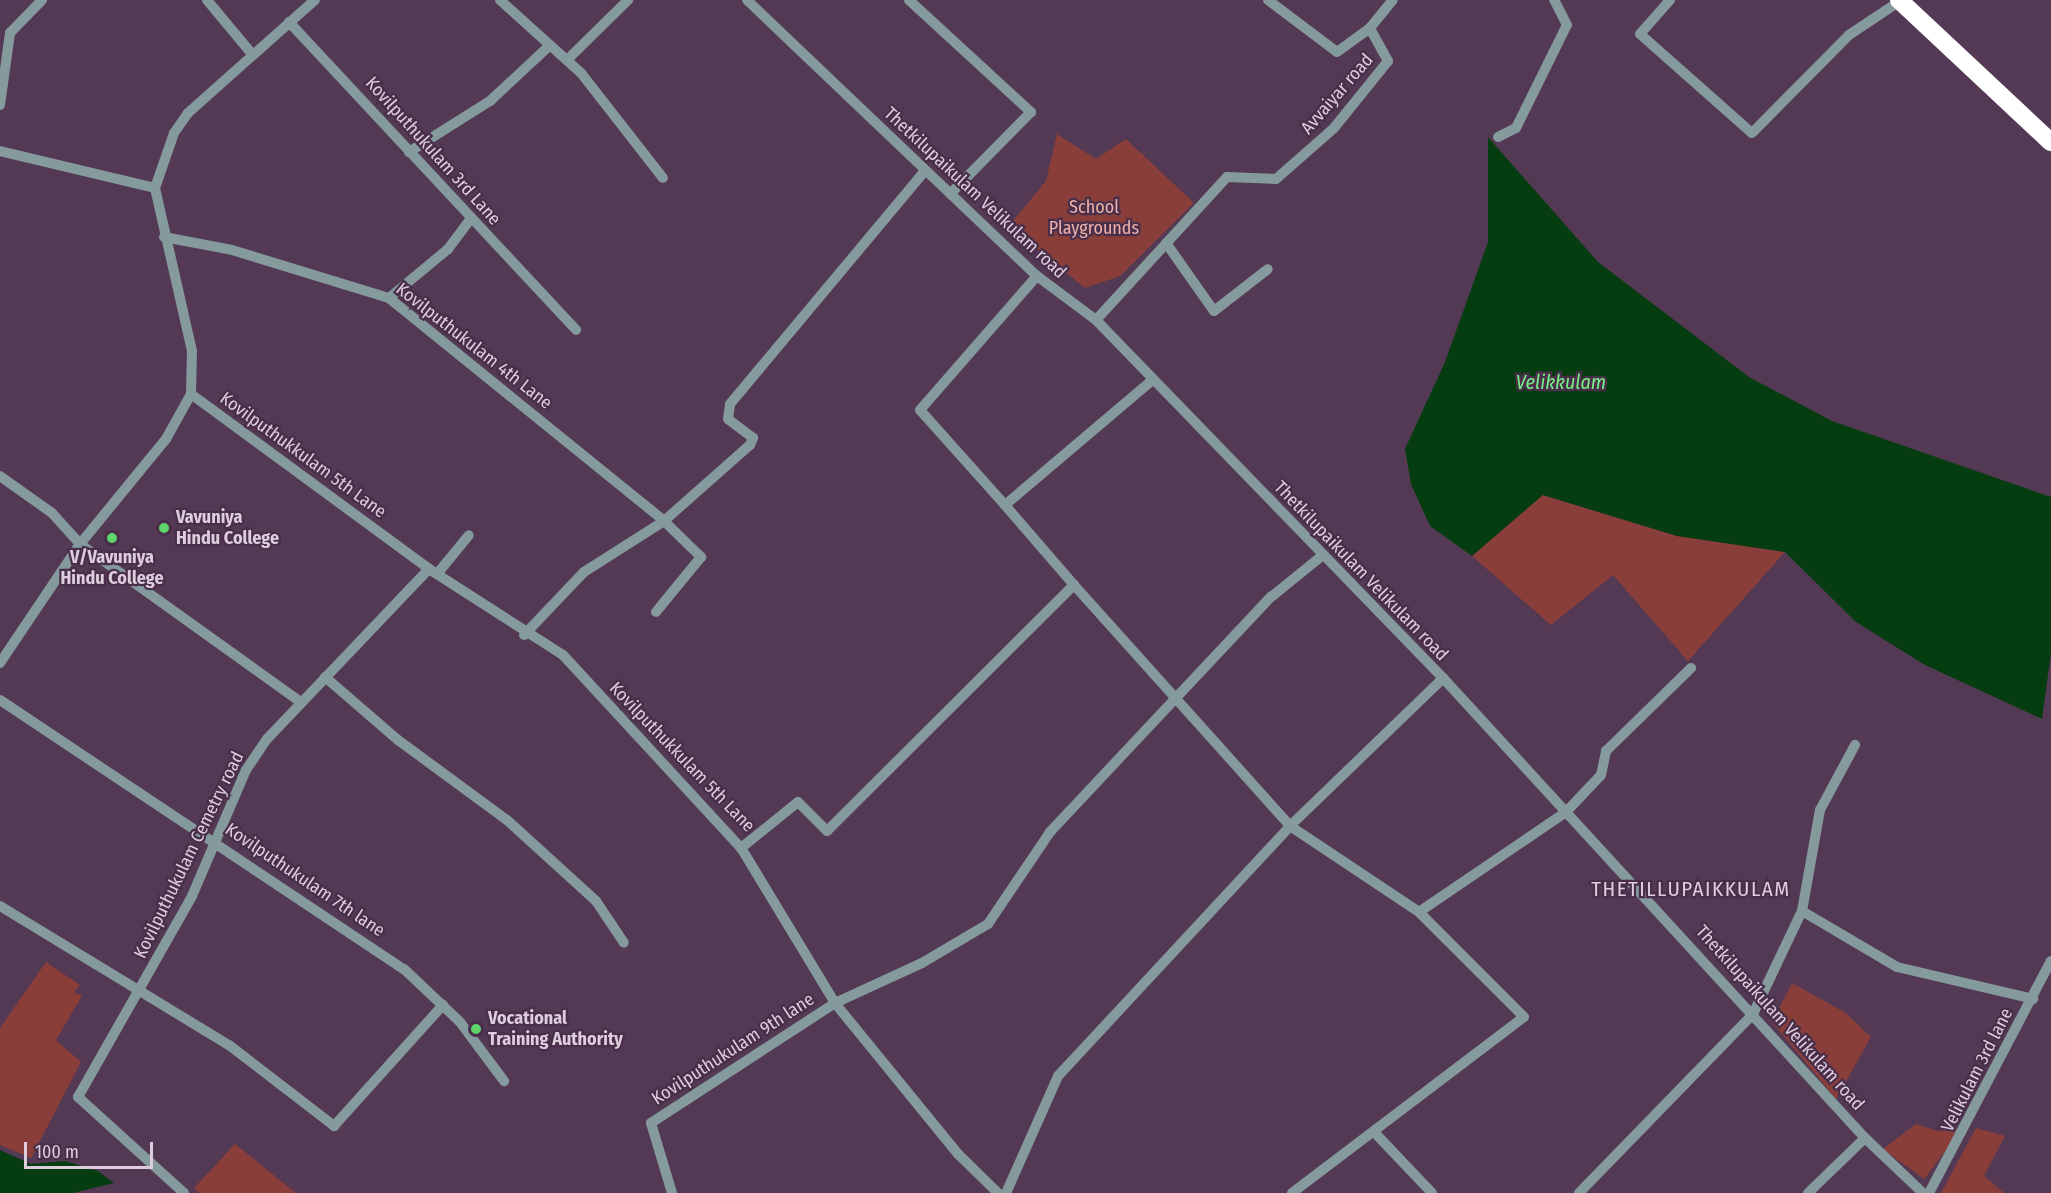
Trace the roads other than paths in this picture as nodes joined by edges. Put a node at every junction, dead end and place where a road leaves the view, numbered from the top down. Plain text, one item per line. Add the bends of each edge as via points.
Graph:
1 (42, 0) edge
2 (207, 0) edge
3 (315, 0) edge
4 (500, 0) edge
5 (628, 0) edge
6 (747, 0) edge
7 (909, 0) edge
8 (1268, 0) edge
9 (1393, 0) edge
10 (1554, 0) edge
11 (1670, 0) edge
12 (1899, 1) edge
13 (289, 22) junction
14 (1370, 28) junction
15 (549, 46) junction
16 (252, 54) junction
17 (567, 60) junction
18 (0, 105) edge
19 (1498, 137) dead end
20 (2051, 142) edge
21 (0, 151) edge
22 (409, 152) junction
23 (924, 172) junction
24 (663, 178) dead end
25 (155, 188) junction
26 (950, 194) junction
27 (469, 221) junction
28 (164, 237) junction
29 (1166, 243) junction
30 (1268, 269) dead end
31 (1037, 276) junction
32 (389, 298) junction
33 (1096, 320) junction
34 (576, 330) dead end
35 (1151, 381) junction
36 (191, 394) junction
37 (0, 476) edge
38 (1005, 505) junction
39 (664, 520) junction
40 (469, 535) dead end
41 (80, 544) junction
42 (1323, 555) junction
43 (433, 571) junction
44 (1074, 585) junction
45 (656, 612) dead end
46 (524, 635) junction
47 (0, 663) edge
48 (1691, 668) dead end
49 (326, 677) junction
50 (1443, 678) junction
51 (0, 700) edge
52 (1176, 701) junction
53 (301, 702) junction
54 (1855, 746) dead end
55 (1566, 812) junction
56 (1290, 826) junction
57 (215, 839) junction
58 (741, 848) junction
59 (0, 906) edge
60 (1802, 911) junction
61 (1419, 912) junction
62 (624, 943) dead end
63 (2051, 961) edge
64 (138, 993) junction
65 (2032, 999) junction
66 (835, 1004) junction
67 (443, 1005) junction
68 (1753, 1014) junction
69 (504, 1081) dead end
70 (1374, 1132) junction
71 (1865, 1138) junction
72 (184, 1193) edge
73 (672, 1193) edge
74 (998, 1193) edge
75 (1006, 1193) edge
76 (1292, 1193) edge
77 (1432, 1193) edge
78 (1579, 1193) edge
79 (1808, 1193) edge
80 (1923, 1193) edge
81 (1929, 1193) edge

1 - 18 street via 10,33
2 - 16 street
3 - 13 street
4 - 15 street
5 - 17 street
6 - 23 street, Thetkilupaikulam Velikulam road
7 - 26 street via 1031,112
8 - 14 street via 1337,52
9 - 14 street, Avvaiyar road
10 - 19 street via 1567,25 1516,128
11 - 12 street via 1640,34 1752,133 1849,35
12 - 20 highway
13 - 16 street
13 - 22 street, Kovilputhukulam 3rd Lane
14 - 29 street, Avvaiyar road via 1388,61 1334,128 1276,179 1227,177
15 - 17 street
15 - 22 street via 490,101
16 - 25 street via 178,126
17 - 24 street
21 - 25 street
22 - 27 street, Kovilputhukulam 3rd Lane
23 - 26 street, Thetkilupaikulam Velikulam road
23 - 39 street via 730,404 728,419 753,438 750,445
25 - 28 street
26 - 31 street, Thetkilupaikulam Velikulam road
27 - 32 street via 448,249
27 - 34 street, Kovilputhukulam 3rd Lane
28 - 32 street, Kovilputhukulam 4th Lane via 242,253
28 - 36 street via 192,351
29 - 30 street via 1214,311
29 - 33 street, Avvaiyar road
31 - 33 street, Thetkilupaikulam Velikulam road
31 - 38 street via 920,410
32 - 39 street, Kovilputhukulam 4th Lane
33 - 35 street, Thetkilupaikulam Velikulam road
35 - 38 street
35 - 42 street, Thetkilupaikulam Velikulam road
36 - 41 street via 166,439
36 - 43 street, Kovilputhukkulam 5th Lane
37 - 41 street via 52,513
38 - 44 street
39 - 45 street, Kovilputhukulam 4th Lane via 701,557
39 - 46 street via 584,572
40 - 43 street, Kovilputhukulam Cemetry road
41 - 47 street
41 - 53 street
42 - 50 street, Thetkilupaikulam Velikulam road
42 - 52 street via 1271,597
43 - 46 street, Kovilputhukkulam 5th Lane
43 - 49 street, Kovilputhukulam Cemetry road
44 - 52 street
44 - 58 street, Kovilputhukkulam 5th Lane via 828,831 798,802
46 - 58 street, Kovilputhukkulam 5th Lane via 563,655
48 - 55 street via 1606,751 1602,775
49 - 53 street, Kovilputhukulam Cemetry road
49 - 62 street via 398,740 507,820 596,902
50 - 55 street, Thetkilupaikulam Velikulam road
50 - 56 street
51 - 57 street, Kovilputhukulam 7th lane
52 - 56 street
52 - 66 street via 1050,832 988,924 922,963
53 - 57 street, Kovilputhukulam Cemetry road via 246,770
54 - 60 street via 1820,810
55 - 61 street
55 - 68 street, Thetkilupaikulam Velikulam road
56 - 61 street
56 - 75 street via 1058,1076
57 - 64 street, Kovilputhukulam Cemetry road
57 - 67 street, Kovilputhukulam 7th lane via 404,969
58 - 66 street, Kovilputhukulam 9th lane
59 - 64 street
60 - 65 street via 1897,967
60 - 68 street
61 - 70 street via 1524,1017
63 - 65 street, Velikulam 3rd lane
64 - 67 street via 229,1045 334,1126
64 - 72 street, Kovilputhukulam Cemetry road via 78,1097
65 - 81 street, Velikulam 3rd lane
66 - 73 street, Kovilputhukulam 9th lane via 651,1123
66 - 74 street via 958,1154
67 - 69 street, Kovilputhukulam 7th lane
68 - 71 street, Thetkilupaikulam Velikulam road
68 - 78 street
70 - 76 street
70 - 77 street
71 - 79 street
71 - 80 street, Thetkilupaikulam Velikulam road

